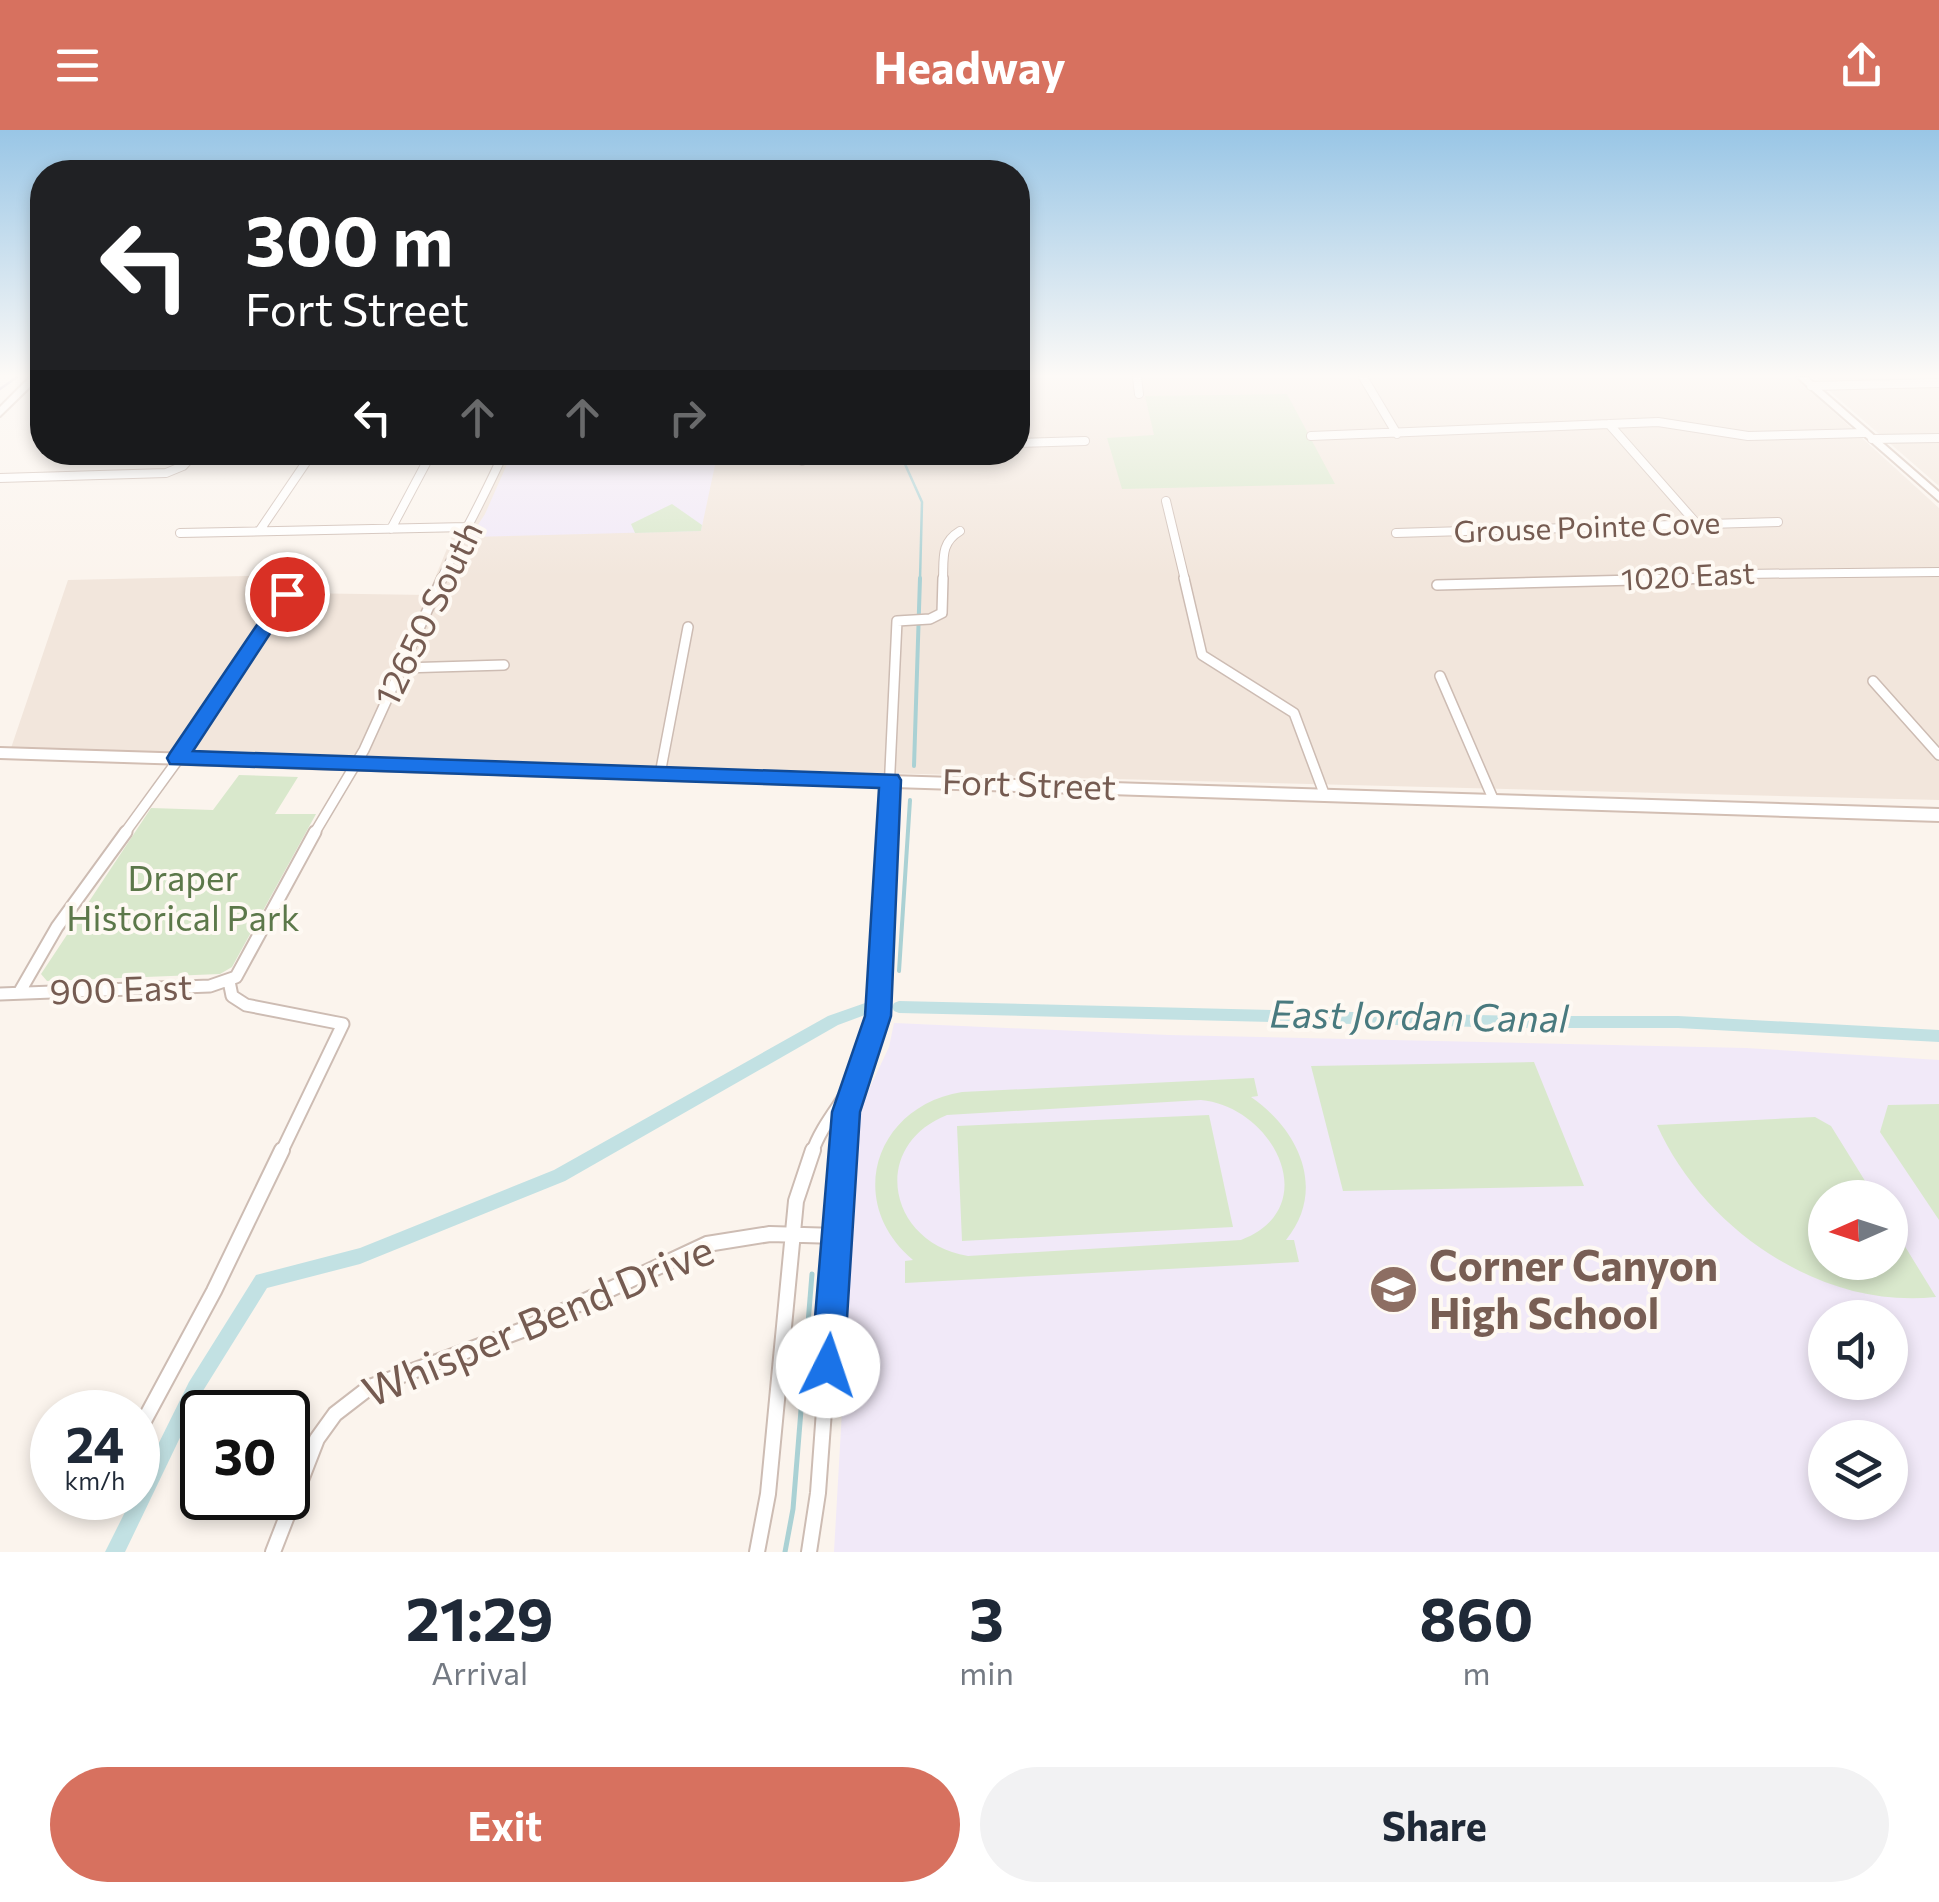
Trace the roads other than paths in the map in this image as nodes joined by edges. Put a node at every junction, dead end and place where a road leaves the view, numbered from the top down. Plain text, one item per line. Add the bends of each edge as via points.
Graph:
1 (1626, 443) edge
2 (1877, 443) edge
3 (182, 465) edge
4 (304, 465) edge
5 (425, 465) edge
6 (498, 465) edge
7 (0, 478) edge
8 (1939, 498) edge
9 (1166, 501) dead end
10 (1778, 522) dead end
11 (1698, 524) junction
12 (468, 527) junction
13 (260, 530) junction
14 (392, 530) junction
15 (960, 531) dead end
16 (180, 533) dead end
17 (1396, 533) dead end
18 (1939, 572) edge
19 (298, 577) dead end
20 (1436, 585) dead end
21 (688, 627) dead end
22 (504, 665) dead end
23 (402, 668) junction
24 (1440, 676) dead end
25 (1873, 682) dead end
26 (0, 753) edge
27 (1939, 755) edge
28 (177, 758) junction
29 (355, 764) junction
30 (660, 774) junction
31 (890, 780) junction
32 (1325, 796) junction
33 (1494, 801) junction
34 (1939, 815) edge
35 (230, 981) junction
36 (0, 994) edge
37 (18, 994) junction
38 (855, 1078) junction
39 (792, 1234) junction
40 (837, 1236) junction
41 (160, 1391) edge
42 (273, 1552) edge
43 (757, 1552) edge
44 (810, 1552) edge

1 - 11 street
2 - 8 street
3 - 7 street
4 - 13 street
5 - 14 street
6 - 12 street, 12650 South
9 - 32 street via 1202,654 1294,713
10 - 11 street, Grouse Pointe Cove
11 - 17 street, Grouse Pointe Cove
12 - 14 street
12 - 23 street, 12650 South
13 - 14 street
13 - 16 street
15 - 31 street via 944,548 944,610 927,620 901,621
18 - 20 street, 1020 East
19 - 28 street
21 - 30 street
22 - 23 street
23 - 29 street, 12650 South
24 - 33 street
25 - 27 street
26 - 28 street, Fort Street
28 - 29 street, Fort Street
28 - 37 street via 57,927
29 - 30 street, Fort Street
29 - 35 street, 12650 South
30 - 31 street, Fort Street
31 - 32 street, Fort Street
31 - 38 street via 878,1016
32 - 33 street, Fort Street
33 - 34 street, Fort Street
35 - 37 street, 900 East
35 - 41 street, 900 East via 232,996 246,1005 343,1024
36 - 37 street, 900 East
38 - 39 street via 808,1158
38 - 40 street via 846,1112
39 - 40 street, Whisper Bend Drive
39 - 42 street, Whisper Bend Drive via 690,1250 525,1329 358,1394 317,1439
39 - 43 street
40 - 44 street

